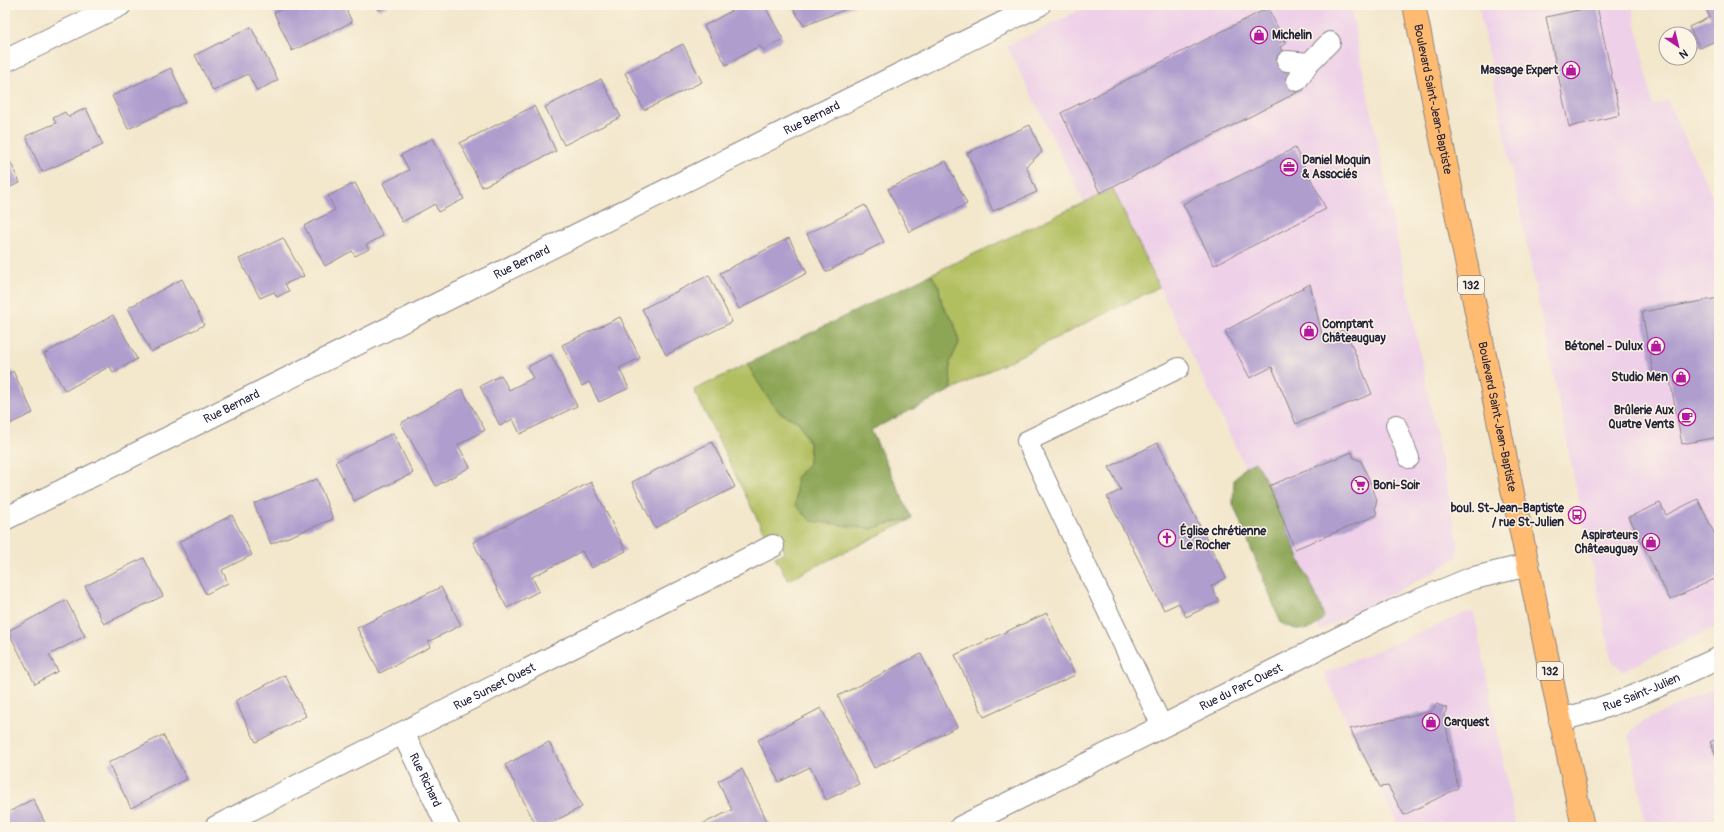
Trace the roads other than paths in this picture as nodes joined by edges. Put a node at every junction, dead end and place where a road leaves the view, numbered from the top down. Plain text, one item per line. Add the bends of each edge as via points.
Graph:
1 (120, 5) edge
2 (1039, 5) edge
3 (1414, 5) edge
4 (1330, 42) dead end
5 (5, 61) edge
6 (1287, 61) dead end
7 (1309, 63) junction
8 (1297, 80) dead end
9 (1179, 368) dead end
10 (1396, 425) dead end
11 (1409, 458) dead end
12 (5, 519) edge
13 (773, 546) dead end
14 (1528, 565) junction
15 (1719, 658) edge
16 (1560, 720) junction
17 (1162, 726) junction
18 (403, 733) junction
19 (216, 827) edge
20 (448, 827) edge
21 (961, 827) edge
22 (1583, 827) edge

1 - 5 street
2 - 12 street, Rue Bernard
3 - 14 highway, Boulevard Saint-Jean-Baptiste / 132
4 - 7 lane
6 - 7 lane
7 - 8 lane
9 - 17 lane via 1027,441
10 - 11 lane
13 - 18 street, Rue Sunset Ouest
14 - 16 highway, Boulevard Saint-Jean-Baptiste / 132
14 - 17 street, Rue du Parc Ouest via 1470,580 1393,611
15 - 16 street, Rue Saint-Julien via 1618,704
16 - 22 highway, Boulevard Saint-Jean-Baptiste / 132
17 - 21 street, Rue du Parc Ouest
18 - 19 street, Rue Sunset Ouest
18 - 20 street, Rue Richard

